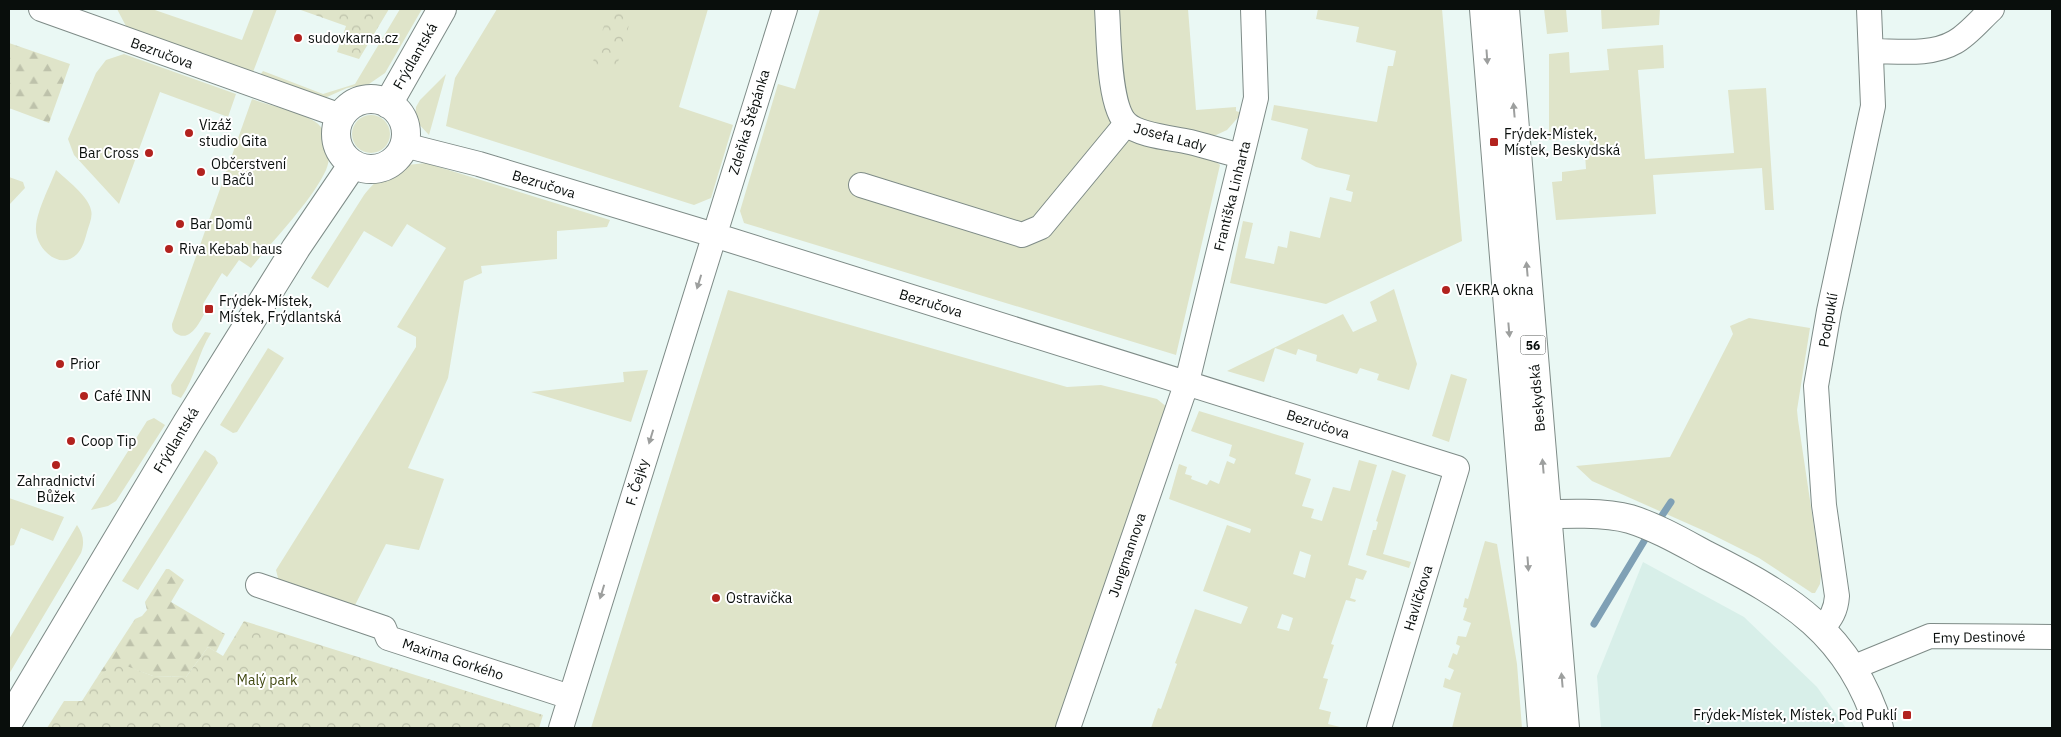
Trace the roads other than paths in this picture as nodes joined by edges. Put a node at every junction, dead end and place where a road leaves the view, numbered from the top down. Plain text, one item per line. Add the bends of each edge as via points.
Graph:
1 (41, 9) edge
2 (442, 9) edge
3 (784, 9) edge
4 (1107, 9) edge
5 (1253, 9) edge
6 (1484, 9) edge
7 (1505, 9) edge
8 (1869, 9) edge
9 (1992, 9) edge
10 (1871, 51) junction
11 (388, 104) junction
12 (341, 116) junction
13 (1126, 124) junction
14 (404, 145) junction
15 (1242, 156) junction
16 (353, 164) junction
17 (861, 185) dead end
18 (714, 235) junction
19 (1187, 382) junction
20 (1457, 468) joint
21 (1536, 515) junction
22 (258, 584) dead end
23 (1822, 629) junction
24 (2052, 637) edge
25 (1852, 668) junction
26 (570, 697) junction
27 (9, 721) edge
28 (561, 728) edge
29 (1068, 728) edge
30 (1379, 728) edge
31 (1542, 728) edge
32 (1566, 728) edge
33 (1879, 728) edge

1 - 12 street, Bezručova
2 - 11 main road, Frýdlantská
3 - 18 street, Zdeňka Štěpánka
4 - 13 street, Josefa Lady via 1114,98
5 - 15 street, Františka Linharta via 1256,98
6 -> 21 main road, Beskydská / 56
21 -> 7 main road, Beskydská / 56
8 - 10 street, Podpuklí
9 - 10 street via 1956,42 1937,49
10 - 23 street, Podpuklí via 1873,106 1816,386 1824,505 1837,596 1833,615
11 - 12 main road, Frýdlantská via 375,99 362,100
11 - 14 main road, Frýdlantská via 402,118 406,132
12 - 16 main road via 336,129 337,143
13 - 15 street, Josefa Lady via 1136,130
13 - 17 street via 1042,227 1022,234
14 - 16 main road via 397,157 386,165 366,169
14 - 18 street, Bezručova
15 - 19 street, Františka Linharta
16 - 27 main road, Frýdlantská via 186,422
18 - 19 street, Bezručova
18 -> 26 street, F. Čejky
19 - 20 street, Bezručova
19 - 29 street, Jungmannova
20 - 30 street, Havlíčkova
21 - 23 main road via 1588,514 1630,519 1748,576
21 -> 31 main road, Beskydská / 56
32 -> 21 main road, Beskydská / 56
22 - 26 street, Maxima Gorkého via 384,628 388,638
23 - 25 main road
24 - 25 street, Emy Destinové via 1930,636
25 - 33 main road
26 - 28 street, F. Čejky

